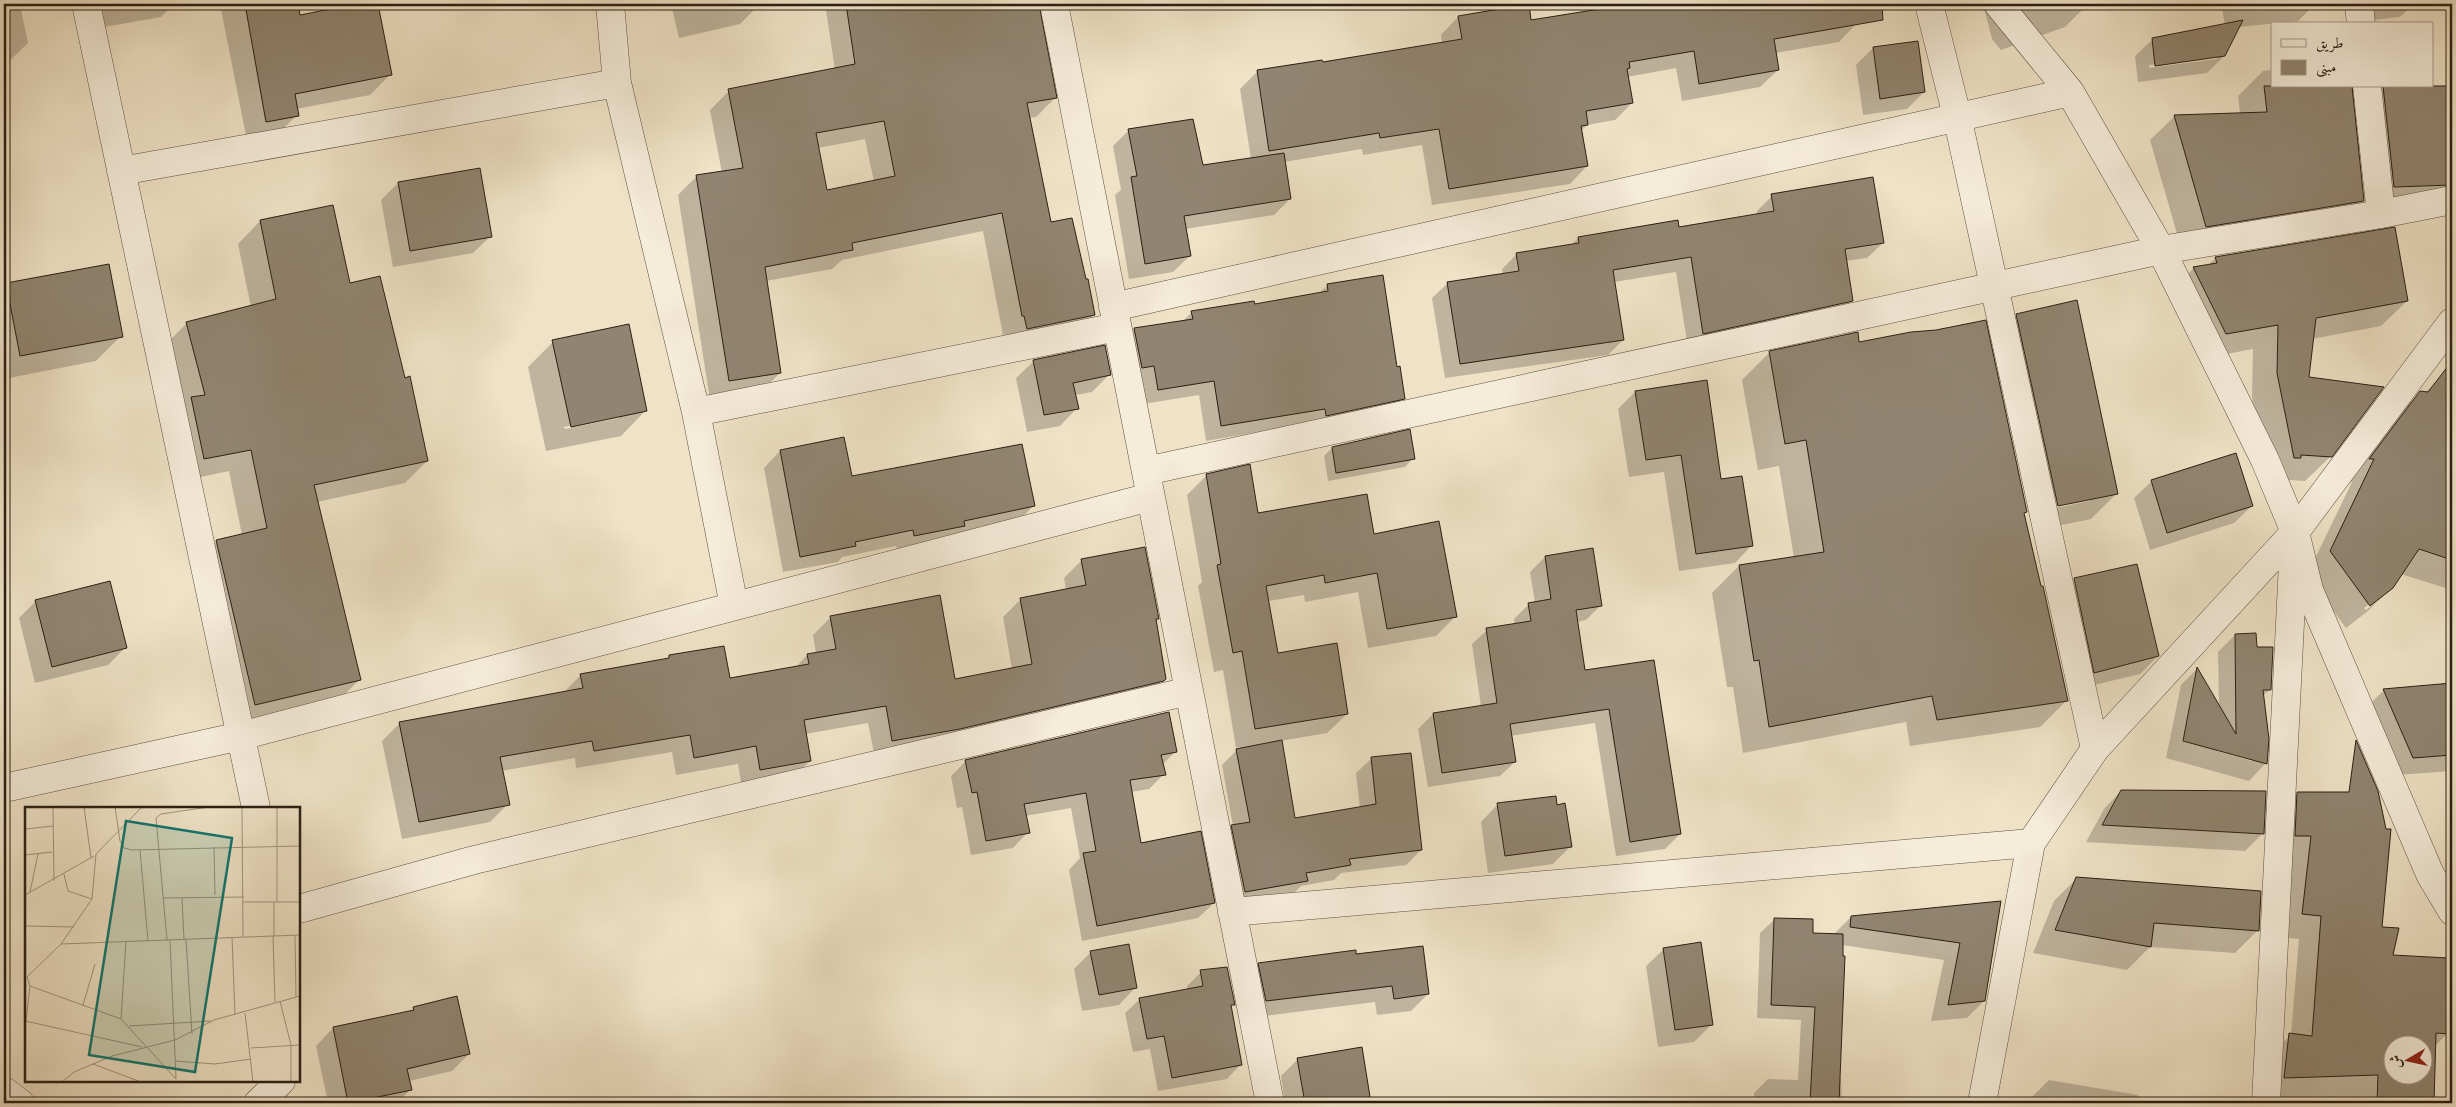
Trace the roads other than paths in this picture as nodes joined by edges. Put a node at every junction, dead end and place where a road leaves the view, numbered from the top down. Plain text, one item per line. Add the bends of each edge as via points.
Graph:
1 (86, 4) edge
2 (610, 4) edge
3 (1054, 4) edge
4 (1928, 4) edge
5 (1998, 4) edge
6 (2358, 4) edge
7 (2361, 22) edge
8 (617, 83) junction
9 (2367, 88) edge
10 (2070, 92) junction
11 (1957, 116) junction
12 (122, 171) junction
13 (2452, 200) edge
14 (2381, 214) junction
15 (2161, 250) junction
16 (1993, 286) junction
17 (1115, 317) junction
18 (2452, 322) edge
19 (696, 412) junction
20 (1148, 484) junction
21 (2295, 532) junction
22 (734, 606) junction
23 (1189, 691) junction
24 (241, 736) junction
25 (2095, 749) junction
26 (4, 788) edge
27 (256, 807) edge
28 (2031, 842) junction
29 (300, 909) edge
30 (2452, 911) edge
31 (1232, 912) junction
32 (280, 1082) edge
33 (4, 1091) edge
34 (20, 1103) edge
35 (258, 1103) edge
36 (1270, 1103) edge
37 (1982, 1103) edge
38 (2266, 1103) edge

1 - 12 street
2 - 8 street
3 - 17 street
4 - 11 street
5 - 10 street
6 - 7 street
8 - 12 street
8 - 19 street
9 - 14 street
10 - 11 street
10 - 15 street
11 - 16 street
11 - 17 street
12 - 24 street
13 - 14 street
14 - 15 street
15 - 16 street
15 - 21 street via 2265,460
16 - 20 street
16 - 25 street
17 - 19 street
17 - 20 street
18 - 21 street
19 - 22 street
20 - 22 street
20 - 23 street
21 - 25 street
21 - 30 street via 2309,590 2430,874
21 - 38 street
22 - 24 street
23 - 29 street via 474,860
23 - 31 street
24 - 26 street
24 - 27 street
25 - 28 street
28 - 31 street
28 - 37 street
31 - 36 street
32 - 35 street
33 - 34 street

